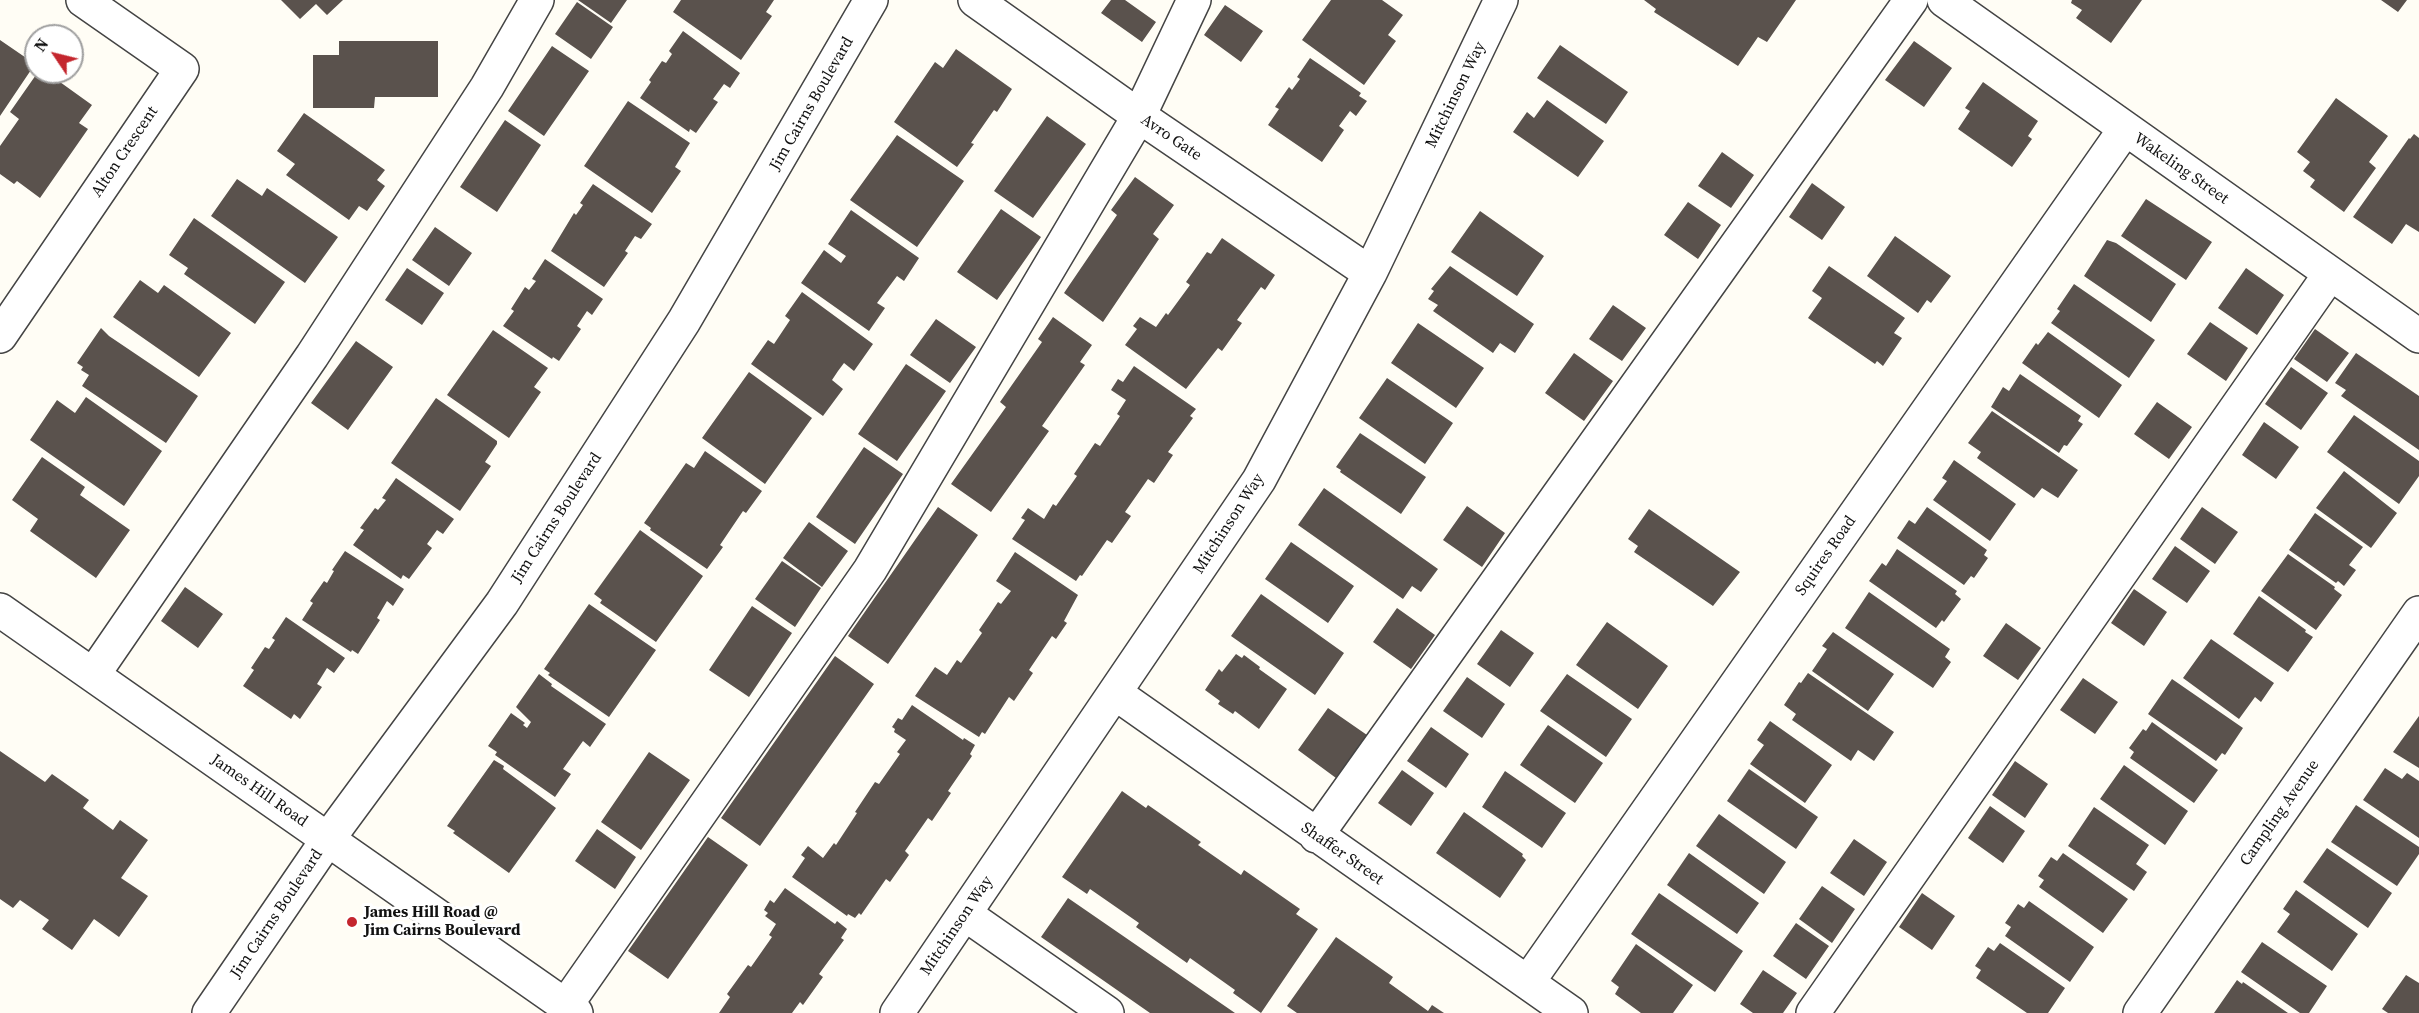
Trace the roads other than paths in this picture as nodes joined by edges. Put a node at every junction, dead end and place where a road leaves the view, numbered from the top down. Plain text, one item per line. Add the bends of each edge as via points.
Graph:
1 (83, 0) edge
2 (537, 0) edge
3 (872, 0) edge
4 (975, 0) edge
5 (1194, 0) edge
6 (1501, 0) edge
7 (1911, 0) edge
8 (1944, 0) edge
9 (1139, 116) junction
10 (2124, 129) junction
11 (1371, 273) junction
12 (2330, 274) junction
13 (0, 336) edge
14 (2419, 336) edge
15 (0, 610) edge
16 (2419, 613) edge
17 (93, 675) junction
18 (1115, 693) junction
19 (1316, 836) junction
20 (328, 839) junction
21 (965, 914) junction
22 (1528, 982) junction
23 (571, 1009) edge
24 (209, 1013) edge
25 (897, 1013) edge
26 (1107, 1013) edge
27 (1571, 1013) edge
28 (1813, 1013) edge
29 (2140, 1013) edge

1 - 13 street, Alton Crescent via 182,69
2 - 17 street via 487,87 312,356
3 - 20 street, Jim Cairns Boulevard via 684,321 502,603
4 - 9 street, Avro Gate
5 - 9 street
6 - 11 street, Mitchinson Way
7 - 19 street
8 - 10 street, Wakeling Street
9 - 11 street, Avro Gate
9 - 23 street via 870,570
10 - 12 street, Wakeling Street
10 - 22 street, Squires Road
11 - 18 street, Mitchinson Way via 1259,480
12 - 14 street, Wakeling Street
12 - 28 street
15 - 17 street, James Hill Road
16 - 29 street, Campling Avenue
17 - 20 street, James Hill Road
18 - 19 street, Shaffer Street
18 - 21 street, Mitchinson Way
19 - 22 street, Shaffer Street
20 - 23 street, James Hill Road
20 - 24 street, Jim Cairns Boulevard
21 - 25 street, Mitchinson Way
21 - 26 street
22 - 27 street, Shaffer Street

